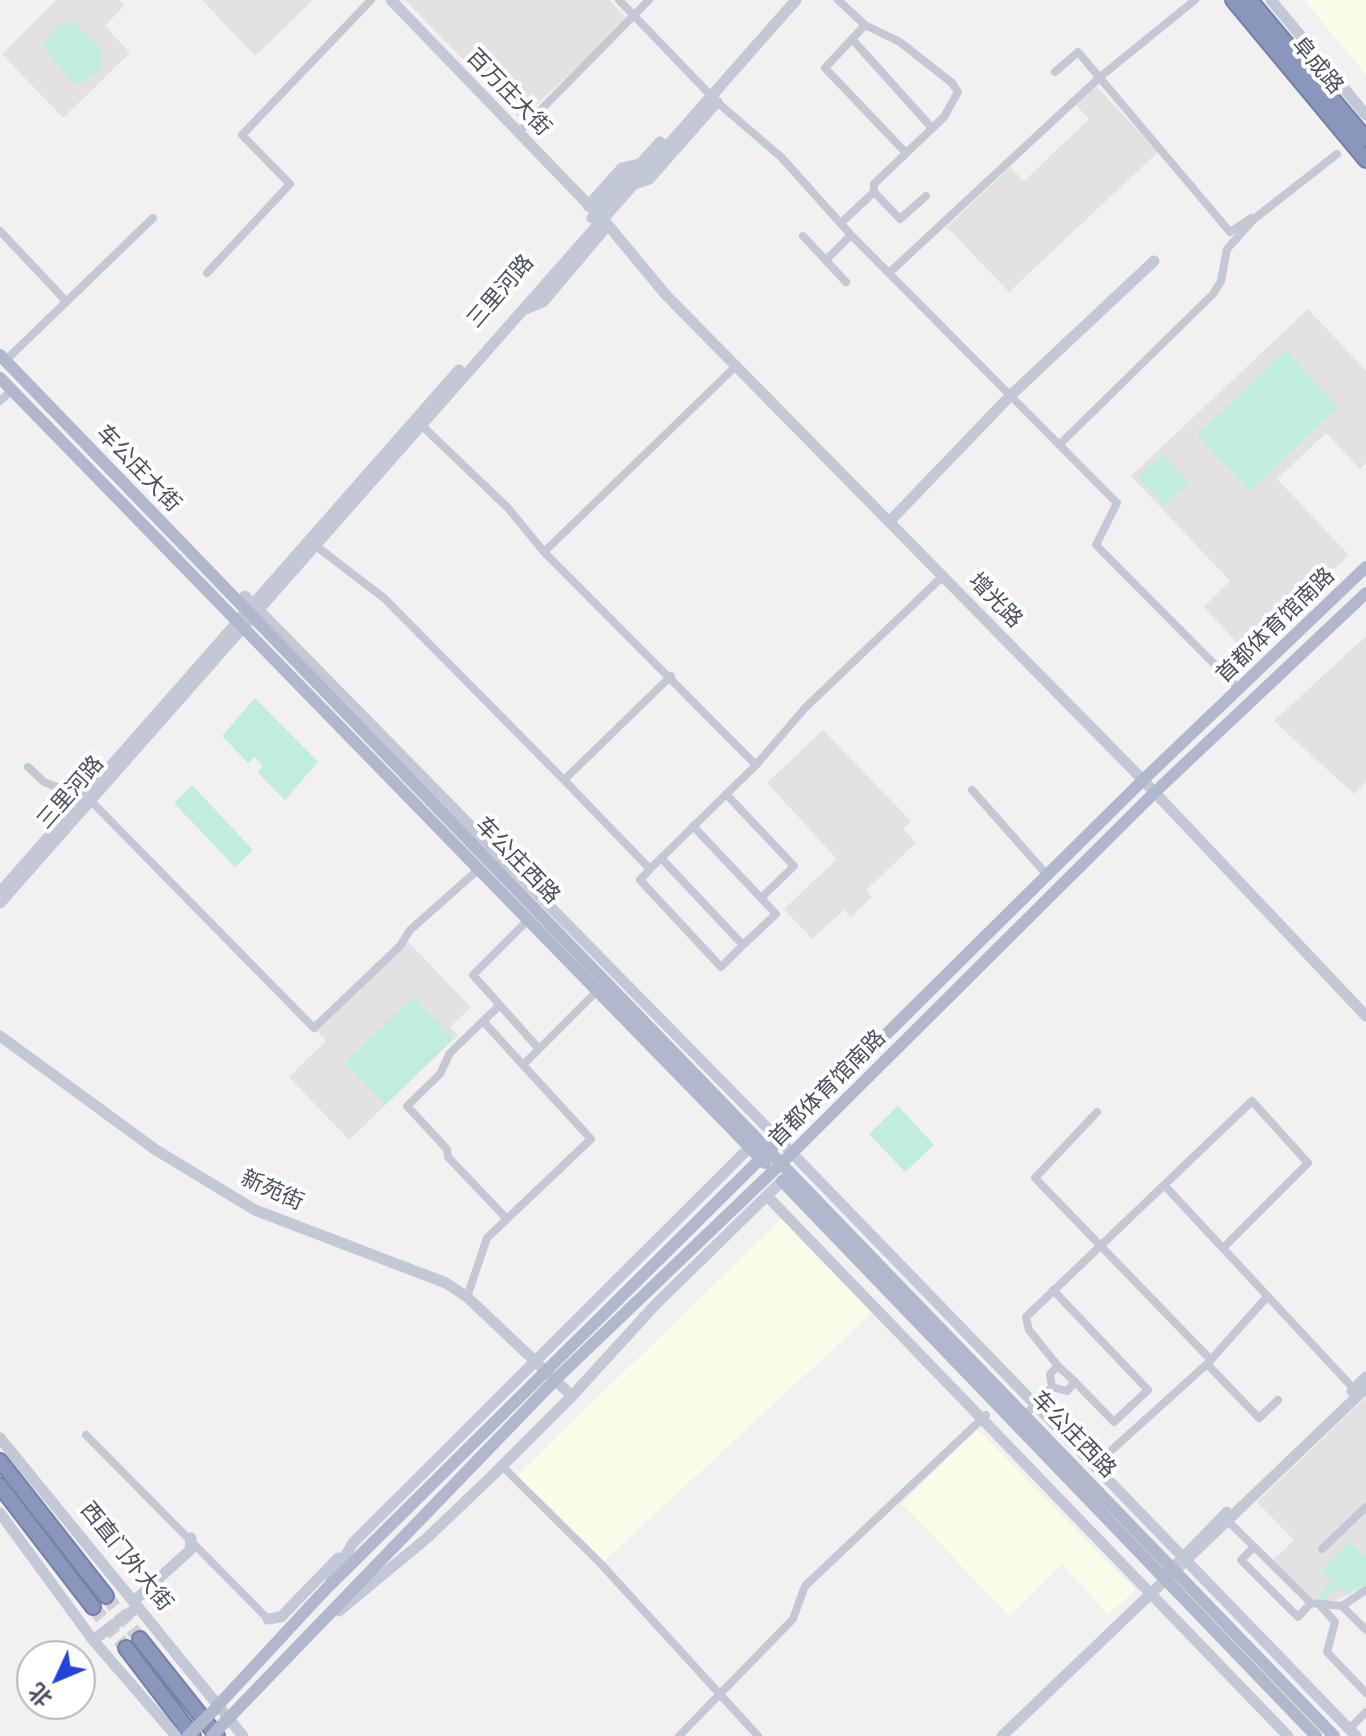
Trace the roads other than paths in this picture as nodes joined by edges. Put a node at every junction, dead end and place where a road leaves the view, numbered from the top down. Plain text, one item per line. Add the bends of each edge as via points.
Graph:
1 (371, 0) edge
2 (391, 0) edge
3 (619, 0) edge
4 (649, 0) edge
5 (786, 0) edge
6 (796, 0) edge
7 (838, 0) edge
8 (1195, 0) edge
9 (1233, 0) edge
10 (1250, 0) edge
11 (1271, 0) edge
12 (634, 15) junction
13 (865, 25) junction
14 (852, 39) junction
15 (1055, 72) dead end
16 (1100, 77) junction
17 (711, 95) junction
18 (1366, 115) edge
19 (932, 128) junction
20 (518, 133) junction
21 (1366, 139) edge
22 (906, 153) junction
23 (1337, 154) dead end
24 (1366, 160) edge
25 (874, 192) junction
26 (926, 196) dead end
27 (1256, 214) dead end
28 (598, 216) junction
29 (153, 218) dead end
30 (841, 223) junction
31 (0, 231) edge
32 (851, 235) junction
33 (803, 236) dead end
34 (826, 260) junction
35 (1154, 261) dead end
36 (207, 273) dead end
37 (889, 273) junction
38 (846, 282) dead end
39 (66, 301) junction
40 (3, 358) edge
41 (737, 365) junction
42 (0, 378) edge
43 (12, 390) junction
44 (1010, 396) junction
45 (0, 401) edge
46 (421, 424) junction
47 (1059, 445) junction
48 (890, 521) junction
49 (312, 543) junction
50 (544, 552) junction
51 (1366, 567) edge
52 (943, 576) junction
53 (1366, 593) edge
54 (248, 611) junction
55 (671, 676) junction
56 (1239, 689) junction
57 (338, 690) junction
58 (347, 713) junction
59 (756, 765) junction
60 (28, 767) dead end
61 (564, 780) junction
62 (1143, 780) junction
63 (972, 790) dead end
64 (1155, 792) junction
65 (726, 794) junction
66 (87, 799) junction
67 (693, 826) junction
68 (661, 858) junction
69 (480, 868) junction
70 (650, 869) junction
71 (1047, 875) junction
72 (0, 892) edge
73 (761, 898) junction
74 (0, 903) edge
75 (529, 919) junction
76 (743, 945) junction
77 (598, 990) junction
78 (500, 1005) junction
79 (1366, 1016) edge
80 (483, 1021) junction
81 (0, 1036) edge
82 (539, 1049) junction
83 (523, 1065) junction
84 (1097, 1112) dead end
85 (780, 1141) junction
86 (754, 1143) junction
87 (792, 1153) junction
88 (766, 1155) junction
89 (782, 1172) junction
90 (1165, 1186) junction
91 (767, 1196) junction
92 (507, 1219) junction
93 (1098, 1246) junction
94 (1224, 1247) junction
95 (1053, 1290) junction
96 (467, 1297) junction
97 (1266, 1298) junction
98 (1209, 1362) junction
99 (1058, 1366) junction
100 (546, 1371) junction
101 (1366, 1377) edge
102 (1075, 1382) junction
103 (1052, 1387) junction
104 (1360, 1388) edge
105 (572, 1396) junction
106 (1278, 1400) dead end
107 (1035, 1404) junction
108 (985, 1416) junction
109 (1021, 1419) junction
110 (86, 1435) dead end
111 (0, 1438) edge
112 (0, 1461) edge
113 (1094, 1466) junction
114 (507, 1471) dead end
115 (0, 1486) edge
116 (1366, 1507) edge
117 (0, 1513) edge
118 (1228, 1521) junction
119 (191, 1538) junction
120 (353, 1543) junction
121 (1254, 1547) junction
122 (1322, 1549) dead end
123 (1184, 1559) junction
124 (1171, 1572) junction
125 (325, 1590) junction
126 (1366, 1590) edge
127 (1150, 1593) junction
128 (106, 1596) tunnel mouth
129 (136, 1604) junction
130 (1315, 1604) junction
131 (1342, 1606) junction
132 (93, 1607) tunnel mouth
133 (268, 1619) joint
134 (326, 1621) junction
135 (1366, 1630) edge
136 (140, 1639) tunnel mouth
137 (93, 1640) joint
138 (96, 1643) edge
139 (126, 1648) tunnel mouth
140 (1366, 1693) edge
141 (716, 1694) junction
142 (214, 1708) junction
143 (1366, 1712) edge
144 (220, 1729) edge
145 (1352, 1732) edge
146 (176, 1736) edge
147 (191, 1736) edge
148 (243, 1736) edge
149 (679, 1736) edge
150 (758, 1736) edge
151 (1002, 1736) edge
152 (1288, 1736) edge
153 (1316, 1736) edge
154 (1334, 1736) edge

1 - 36 street via 242,135 290,184
2 - 20 street, 百万庄大街
3 - 12 street
4 - 12 street
5 - 17 street, 三里河路
6 - 17 street, 三里河路
7 - 13 street
8 - 16 street
9 - 24 highway, 阜成路
10 - 21 highway, 阜成路
11 - 18 street
12 - 17 street
12 - 20 street
13 - 14 street
13 - 19 street via 900,42 958,92
14 - 19 street
14 - 22 street via 825,68
15 - 16 street via 1078,52
16 - 27 street via 1230,232
16 - 37 street
17 - 28 street, 三里河路 via 640,163
17 - 28 street, 三里河路 via 649,179 631,185
17 - 30 street via 782,158
19 - 22 street
20 - 28 street, 百万庄大街
22 - 25 street via 874,184
23 - 47 street via 1254,219 1227,249 1213,294
25 - 26 street via 900,219
25 - 30 street
28 - 41 street, 增光路 via 666,295
28 - 46 street, 三里河路
28 - 46 street, 三里河路
29 - 39 street
30 - 32 street
31 - 39 street
32 - 34 street
32 - 37 street
33 - 34 street
34 - 38 street
35 - 44 street
37 - 44 street
39 - 40 street
40 - 54 main road, 车公庄大街
41 - 48 street, 增光路
41 - 50 street
42 - 43 main road, 车公庄大街
43 - 45 street
43 - 54 main road, 车公庄大街
44 - 47 street
44 - 48 street
46 - 49 street, 三里河路
46 - 50 street via 508,508
47 - 56 street via 1117,503 1096,545
48 - 52 street, 增光路
49 - 54 street, 三里河路
49 - 61 street via 384,598
50 - 55 street
51 - 56 main road, 首都体育馆南路
52 - 59 street via 805,708
52 - 62 street, 增光路
53 - 64 main road, 首都体育馆南路
54 - 57 street
54 - 58 main road, 车公庄西路
54 - 66 street, 三里河路
54 - 69 main road, 车公庄西路
55 - 59 street
55 - 61 street
56 - 62 main road, 首都体育馆南路
57 - 58 main road
57 - 85 street
58 - 86 main road, 车公庄西路
59 - 65 street
60 - 66 street via 44,782
61 - 70 street
62 - 64 street, 增光路
62 - 71 main road, 首都体育馆南路
63 - 71 street
64 - 79 street, 增光路
64 - 87 main road, 首都体育馆南路
65 - 67 street
65 - 73 street via 794,866
66 - 69 street via 314,1028
66 - 72 street, 三里河路
66 - 74 street, 三里河路
67 - 68 street
67 - 73 street
68 - 70 street
68 - 76 street
69 - 75 main road, 车公庄西路
70 - 76 street via 640,880 721,967
71 - 85 main road, 首都体育馆南路
73 - 76 street via 776,914
75 - 77 main road, 车公庄西路
75 - 78 street via 473,975
77 - 82 street
77 - 86 main road, 车公庄西路
78 - 80 street
78 - 82 street
80 - 83 street
80 - 92 street via 407,1106
81 - 96 street, 新苑街 via 156,1150 255,1210 424,1272
82 - 83 street
83 - 92 street via 591,1139
84 - 93 street via 1035,1178
85 - 87 street
85 - 88 main road, 首都体育馆南路
86 - 88 main road, 车公庄西路
86 - 100 street, 首都体育馆南路
87 - 89 main road, 首都体育馆南路
87 - 107 street
88 - 89 main road, 车公庄西路
88 - 100 main road, 首都体育馆南路
89 - 91 street, 首都体育馆南路
89 - 100 main road, 首都体育馆南路
89 - 109 main road, 车公庄西路
90 - 93 street
90 - 94 street
90 - 94 street via 1252,1101 1308,1163
91 - 105 street, 首都体育馆南路 via 656,1304
91 - 108 street
92 - 96 street via 487,1238
93 - 95 street
93 - 98 street
94 - 97 street
95 - 99 street via 1026,1317 1029,1330
95 - 102 street via 1148,1390 1114,1422
96 - 100 street, 新苑街
97 - 98 street
97 - 104 street
98 - 106 street via 1259,1418
98 - 113 street
99 - 102 street
99 - 103 street via 1050,1374
100 - 105 street, 新苑街
100 - 120 street, 首都体育馆南路
100 - 125 main road, 首都体育馆南路
100 - 134 main road, 首都体育馆南路
101 - 104 street
102 - 103 street via 1067,1391
103 - 107 street
104 - 118 street
104 - 123 street
105 - 134 street, 首都体育馆南路 via 427,1538
107 - 109 street
107 - 113 street
108 - 127 street
108 - 141 street via 805,1586 793,1619
109 - 124 main road, 车公庄西路
110 - 119 street
111 - 129 street, 西直门外大街
112 - 128 highway, 西直门外大街
113 - 123 street
114 - 141 street via 601,1564
115 - 132 highway
116 - 122 street
117 - 137 street
118 - 121 street
118 - 123 street
119 - 129 street via 190,1550
119 - 133 street
120 - 125 street, 首都体育馆南路
120 - 133 street via 281,1617
121 - 130 street
121 - 130 street via 1241,1560 1298,1617
123 - 124 street
123 - 145 street
124 - 127 street
124 - 153 main road, 车公庄西路
124 - 154 main road, 车公庄西路
125 - 142 main road, 首都体育馆南路
126 - 131 street
127 - 151 street
127 - 152 street
129 - 137 street, bridge
129 - 142 street, 西直门外大街
130 - 131 street
130 - 140 street via 1335,1622 1327,1652
131 - 135 street
134 - 144 main road, 首都体育馆南路
136 - 144 highway, 西直门外大街
138 - 146 street
139 - 147 highway
141 - 149 street
141 - 150 street
142 - 144 street, 西直门外大街
142 - 147 main road, 首都体育馆南路, bridge
143 - 145 street
144 - 148 street, 西直门外大街

